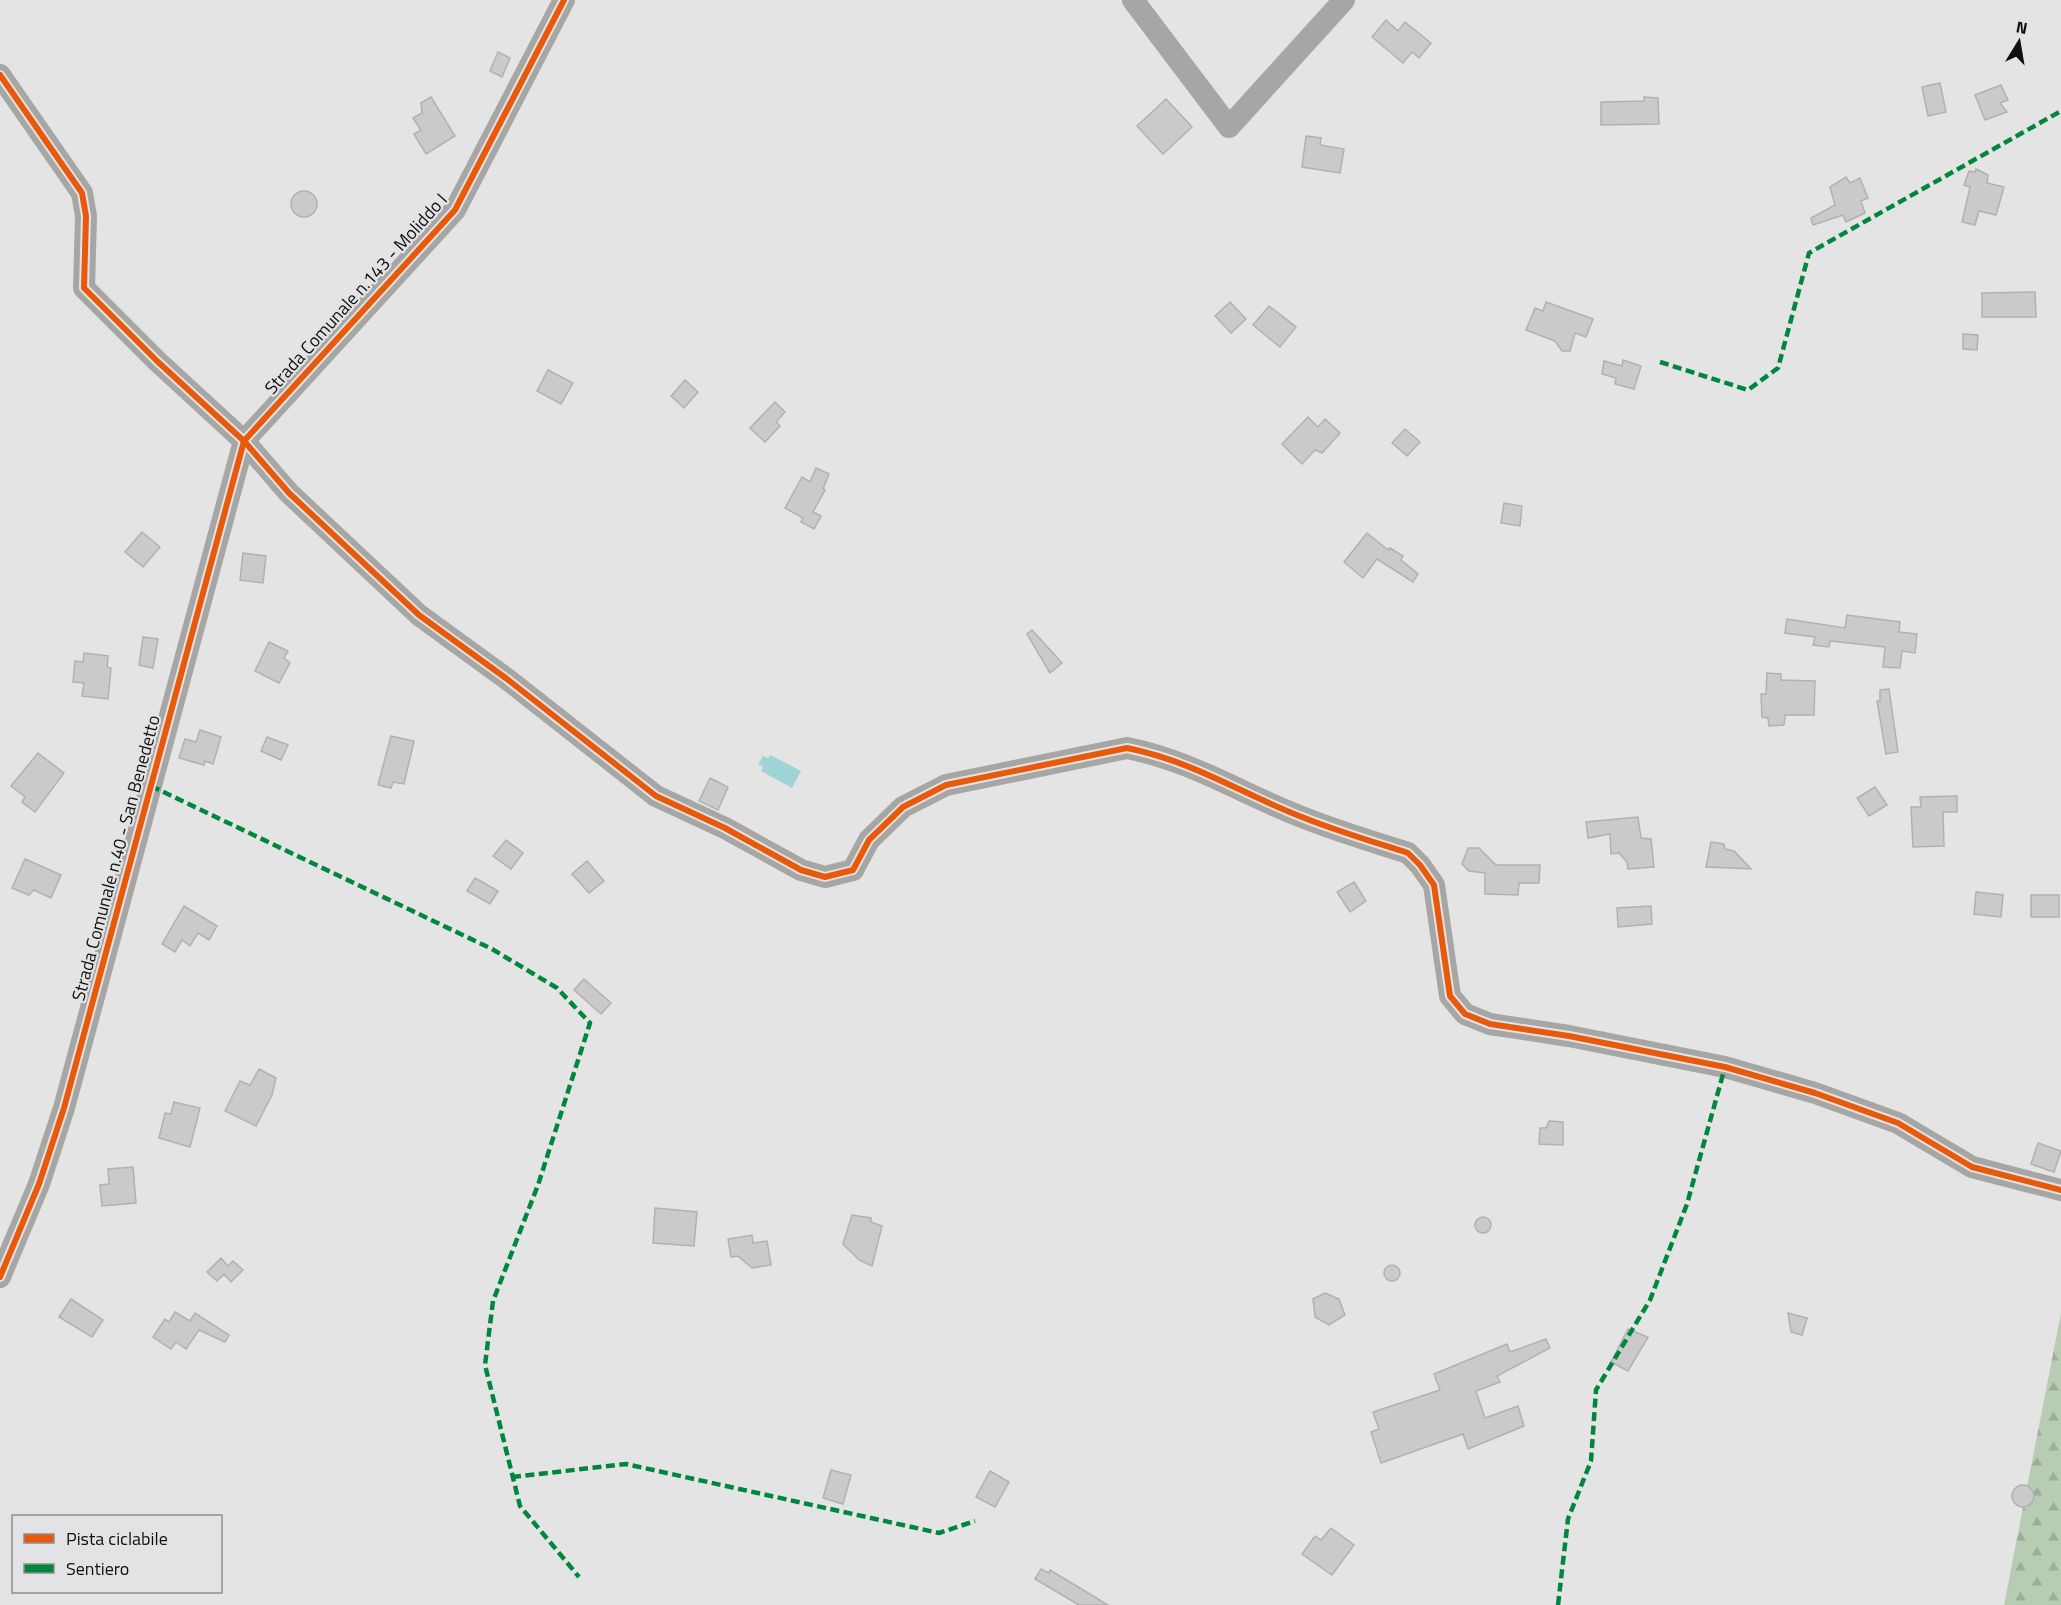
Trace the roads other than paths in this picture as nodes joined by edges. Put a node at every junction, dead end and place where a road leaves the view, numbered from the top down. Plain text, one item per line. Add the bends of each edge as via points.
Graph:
1 (564, 0) edge
2 (1133, 0) edge
3 (1344, 0) edge
4 (0, 75) edge
5 (244, 441) junction
6 (2061, 1190) edge
7 (0, 1277) edge

1 - 5 street, Strada Comunale n.143 - Moliddo I via 455,210
2 - 3 street via 1229,127
4 - 5 street via 82,193 86,216 84,288
5 - 6 street via 289,492 419,615 656,796 801,870 825,877 853,870 869,840 903,807 946,785 1127,748 1154,754 1206,772 1306,819 1408,854 1434,885 1450,996 1465,1014 1490,1024 1725,1067 1815,1093 1898,1123 1972,1167
5 - 7 street, Strada Comunale n.40 - San Benedetto via 64,1108 39,1184

